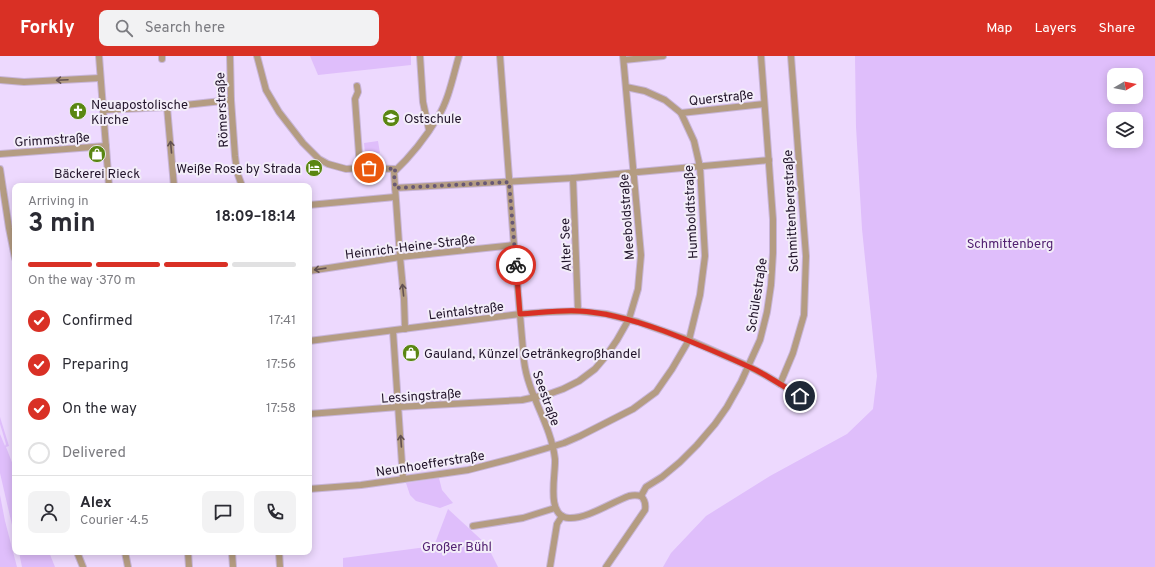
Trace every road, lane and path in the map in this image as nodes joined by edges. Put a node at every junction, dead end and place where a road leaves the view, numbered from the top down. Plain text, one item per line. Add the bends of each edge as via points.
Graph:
1 (99, 56) edge
2 (230, 56) edge
3 (257, 56) edge
4 (420, 56) edge
5 (459, 56) edge
6 (500, 56) edge
7 (663, 56) edge
8 (761, 56) edge
9 (791, 56) edge
10 (623, 58) edge
11 (100, 78) junction
12 (0, 80) edge
13 (357, 86) dead end
14 (626, 87) junction
15 (231, 100) junction
16 (764, 104) junction
17 (168, 107) junction
18 (103, 110) junction
19 (681, 113) junction
20 (429, 130) junction
21 (106, 146) junction
22 (0, 154) edge
23 (769, 160) junction
24 (700, 167) junction
25 (360, 168) junction
26 (0, 169) edge
27 (396, 169) junction
28 (634, 173) junction
29 (573, 178) junction
30 (509, 182) junction
31 (109, 183) edge
32 (174, 183) edge
33 (241, 183) edge
34 (395, 188) junction
35 (395, 197) junction
36 (312, 205) edge
37 (12, 227) edge
38 (514, 245) junction
39 (400, 257) junction
40 (312, 271) edge
41 (578, 311) junction
42 (520, 314) junction
43 (629, 319) junction
44 (405, 329) junction
45 (393, 330) junction
46 (689, 340) junction
47 (312, 341) edge
48 (748, 366) junction
49 (780, 384) junction
50 (800, 396) dead end
51 (534, 397) junction
52 (398, 407) junction
53 (312, 414) edge
54 (552, 446) junction
55 (403, 480) junction
56 (312, 489) edge
57 (641, 496) junction
58 (555, 508) junction
59 (562, 516) junction
60 (473, 526) dead end
61 (78, 555) edge
62 (126, 555) edge
63 (188, 555) edge
64 (232, 555) edge
65 (279, 555) edge
66 (83, 567) edge
67 (128, 567) edge
68 (189, 567) edge
69 (233, 567) edge
70 (280, 567) edge
71 (550, 567) edge
72 (606, 567) edge

1 - 11 street
2 - 15 street, Römerstraße
3 - 25 street via 266,90 303,143 328,164 346,169
4 - 20 street via 423,102
5 - 20 street via 448,95 439,116
6 - 30 street, Seestraße
7 - 10 street
8 - 16 street, Schülestraße
9 - 49 street, Schmittenbergstraße via 806,256 804,315 793,353
10 - 14 street, Meeboldstraße
11 -> 12 street via 24,82
11 - 18 street
13 - 25 street via 355,99
14 - 19 street, Humboldtstraße via 645,91 665,100
14 - 28 street, Meeboldstraße
15 - 17 street
15 - 33 street, Römerstraße via 235,156
16 - 19 street, Querstraße
16 - 23 street, Schülestraße
17 - 18 street
32 -> 17 street
18 - 21 street
19 - 24 street, Humboldtstraße via 694,141
20 - 27 street
21 - 22 street, Grimmstraße
21 - 31 street
23 - 24 street
23 - 48 street, Schülestraße via 773,219 771,285 760,340
24 - 28 street
24 - 46 street, Humboldtstraße via 705,256 700,295
25 - 27 street
26 - 37 street
27 - 34 street
28 - 29 street
28 - 43 street, Meeboldstraße via 641,251 638,289
29 - 30 street
29 - 41 street, Alter See
30 - 34 street
30 - 38 street, Seestraße
34 - 35 street
35 - 36 street
35 - 39 street
38 - 39 street, Heinrich-Heine-Straße
38 - 42 street, Seestraße
39 -> 40 street, Heinrich-Heine-Straße
44 -> 39 street
41 - 42 street, Leintalstraße
41 - 43 street, Leintalstraße
42 - 44 street, Leintalstraße
42 - 51 street, Seestraße via 525,370
43 - 46 street, Leintalstraße
43 - 51 street, Meeboldstraße via 606,356 595,368 579,381 563,389
44 - 45 street, Leintalstraße
45 - 47 street, Leintalstraße
45 - 52 street
46 - 48 street, Leintalstraße
46 - 54 street, Humboldtstraße via 656,392 633,409 580,436
48 - 49 street, Leintalstraße
48 - 57 street, Schülestraße via 727,407 711,429 697,446 646,488
49 - 50 street, Leintalstraße
51 - 52 street, Lessingstraße via 522,400
51 - 54 street, Seestraße
52 - 53 street, Lessingstraße
55 -> 52 street
54 - 55 street, Neunhoefferstraße via 468,470
54 - 58 street, Seestraße via 555,462
55 - 56 street, Neunhoefferstraße
57 - 59 street via 629,496 580,516
57 - 72 street via 644,499 645,510
58 - 59 street
58 - 60 street via 523,518
59 - 71 street via 557,524
61 - 66 street
62 - 67 street
63 - 68 street
64 - 69 street
65 - 70 street

